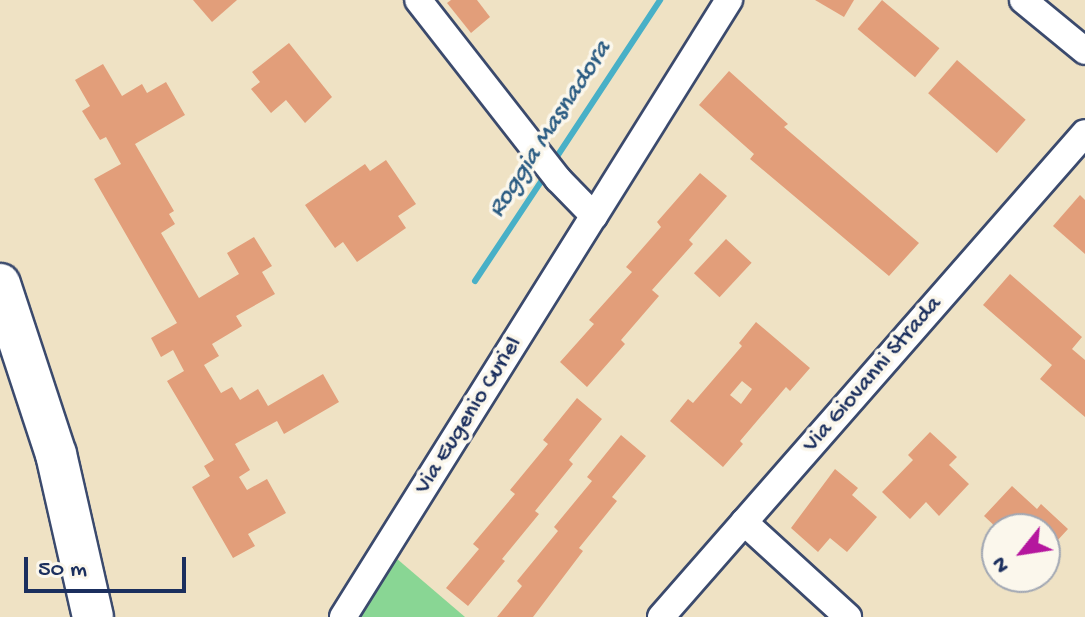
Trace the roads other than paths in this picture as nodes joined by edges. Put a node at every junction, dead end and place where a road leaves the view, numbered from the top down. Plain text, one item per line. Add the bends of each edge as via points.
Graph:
1 (418, 0) edge
2 (729, 0) edge
3 (1023, 0) edge
4 (1085, 51) edge
5 (1085, 133) edge
6 (594, 216) junction
7 (0, 284) edge
8 (59, 469) junction
9 (744, 522) junction
10 (69, 617) edge
11 (93, 617) edge
12 (343, 617) edge
13 (661, 617) edge
14 (848, 617) edge

1 - 6 street via 540,157
2 - 6 street, Via Eugenio Curiel
3 - 4 street
5 - 9 street, Via Giovanni Strada
6 - 12 street, Via Eugenio Curiel
7 - 8 main road
8 - 10 main road
8 - 11 main road
9 - 13 street, Via Giovanni Strada
9 - 14 street

